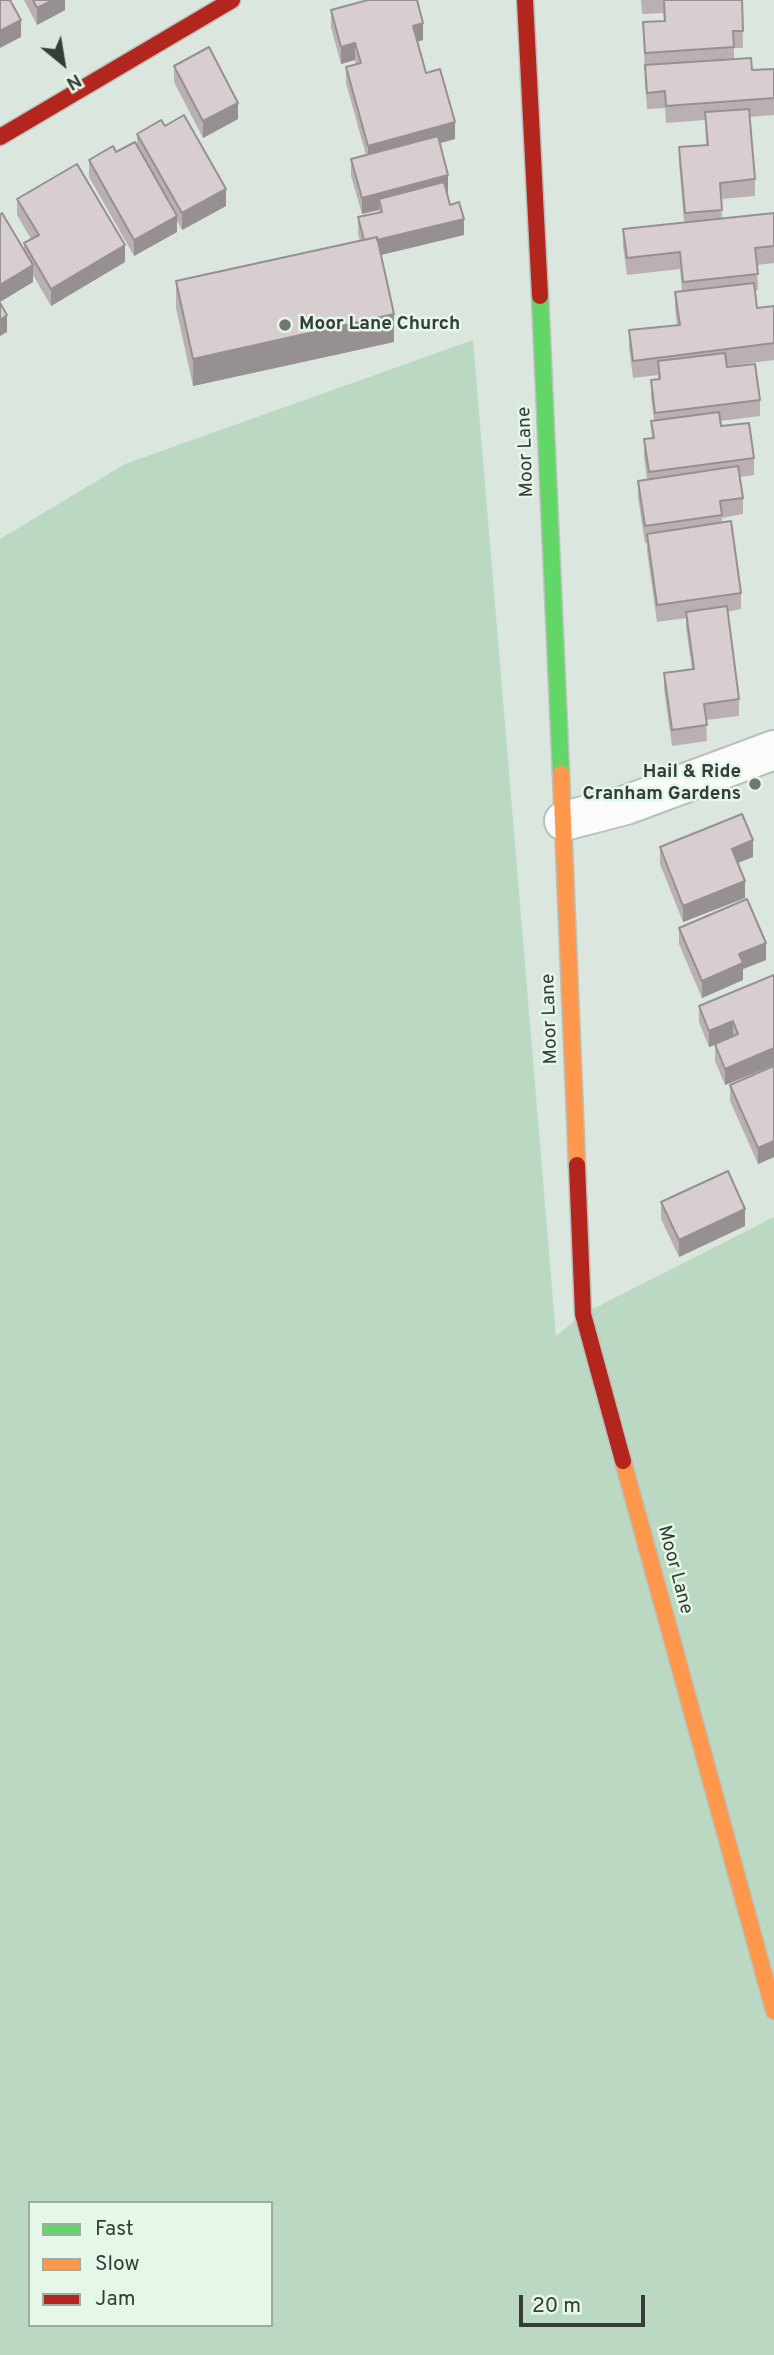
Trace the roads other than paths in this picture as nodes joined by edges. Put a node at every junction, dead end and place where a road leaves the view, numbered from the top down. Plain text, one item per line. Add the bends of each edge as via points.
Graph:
1 (232, 0) edge
2 (525, 0) edge
3 (0, 137) edge
4 (774, 750) edge
5 (564, 821) junction
6 (774, 2011) edge

1 - 3 street
2 - 5 street, Moor Lane
4 - 5 street via 626,805
5 - 6 street, Moor Lane via 583,1314

